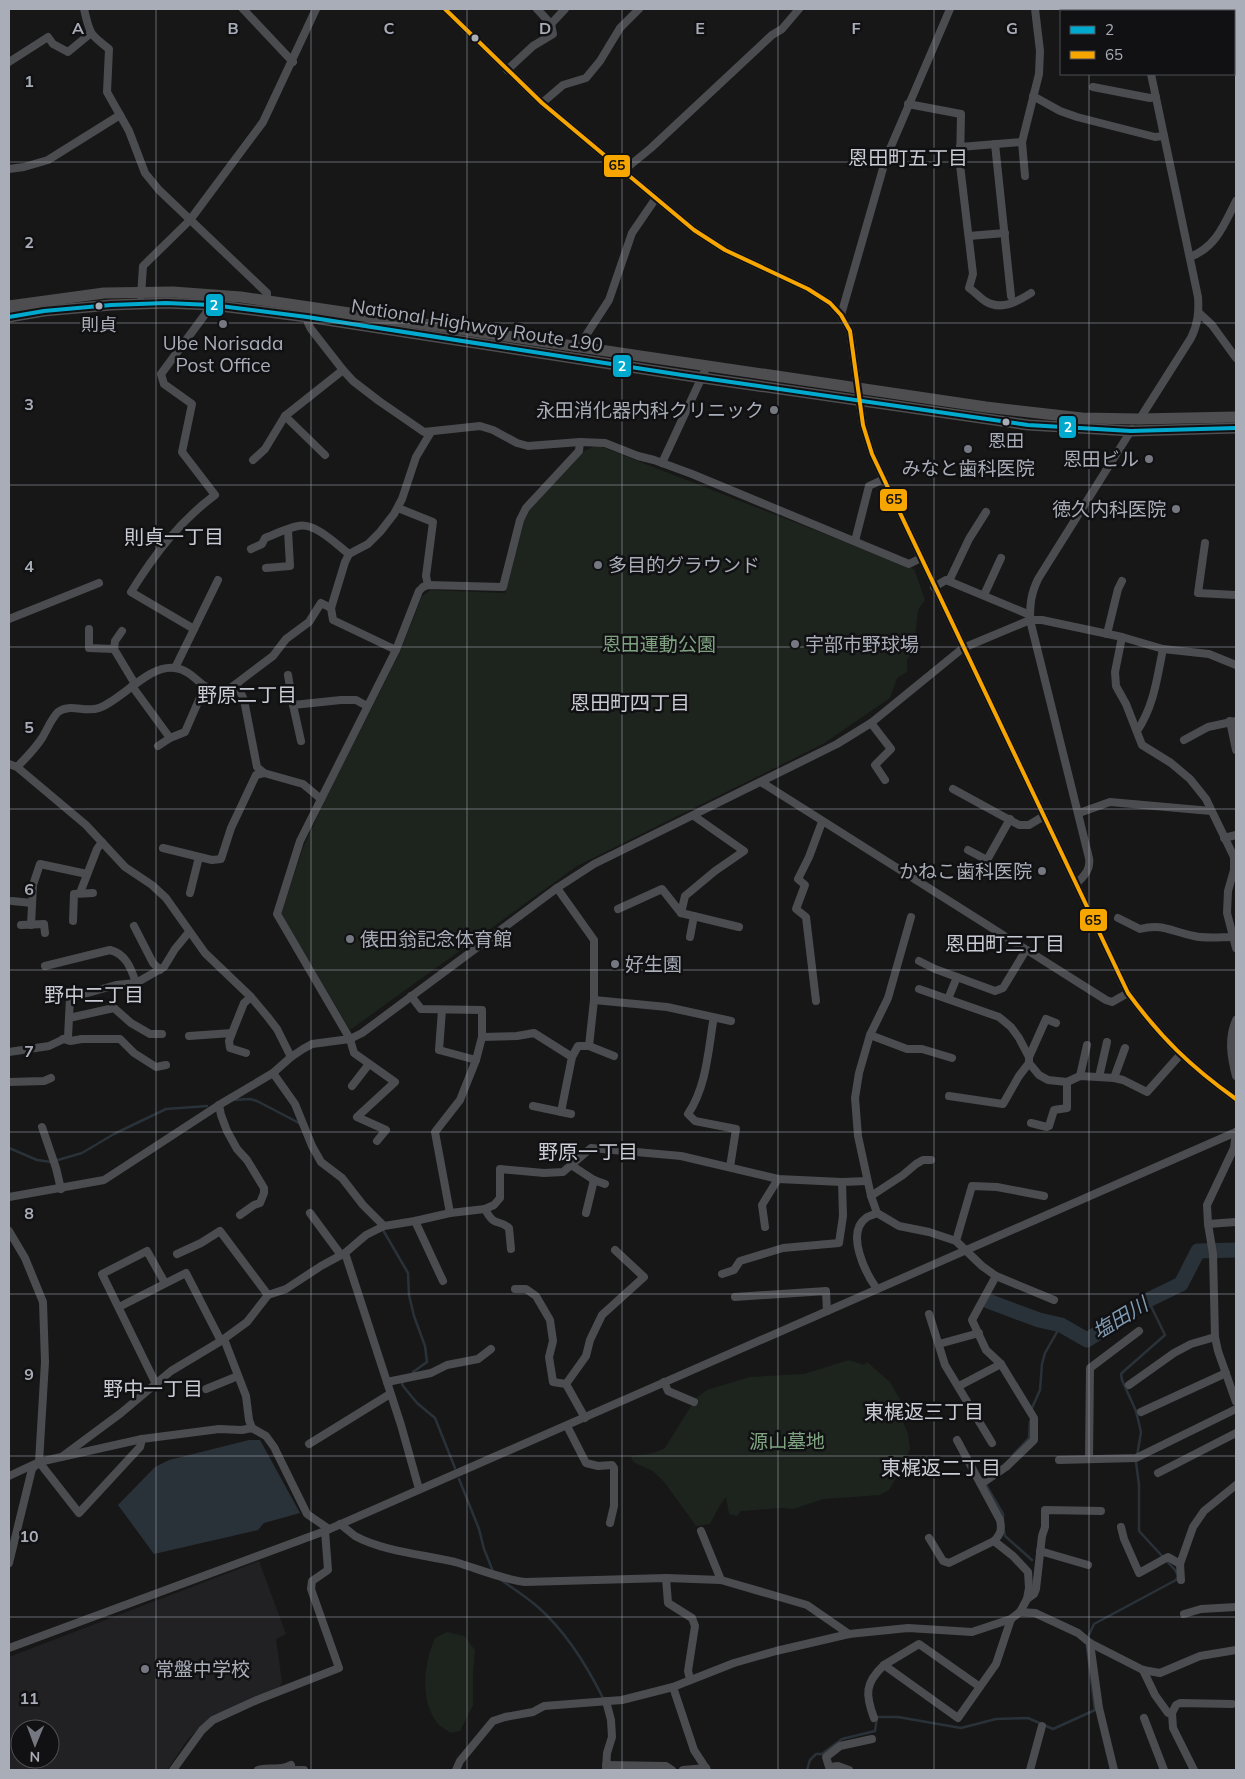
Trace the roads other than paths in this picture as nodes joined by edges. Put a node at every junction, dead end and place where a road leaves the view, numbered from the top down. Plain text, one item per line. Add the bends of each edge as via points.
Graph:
1 (84, 9) edge
2 (243, 9) edge
3 (316, 9) edge
4 (445, 9) edge
5 (537, 9) edge
6 (565, 9) edge
7 (639, 9) edge
8 (799, 9) edge
9 (950, 9) edge
10 (1035, 9) edge
11 (551, 24) junction
12 (91, 33) junction
13 (9, 62) edge
14 (292, 62) junction
15 (507, 70) junction
16 (1151, 75) edge
17 (1093, 87) dead end
18 (1033, 96) junction
19 (1156, 97) junction
20 (542, 103) junction
21 (908, 104) junction
22 (120, 114) junction
23 (1164, 136) junction
24 (1022, 142) junction
25 (995, 144) junction
26 (960, 148) junction
27 (9, 169) edge
28 (622, 171) junction
29 (1025, 176) dead end
30 (656, 198) junction
31 (1236, 202) edge
32 (190, 220) junction
33 (1005, 233) junction
34 (969, 236) junction
35 (1190, 257) junction
36 (1030, 293) dead end
37 (1011, 296) dead end
38 (141, 298) junction
39 (267, 300) junction
40 (212, 305) junction
41 (9, 306) edge
42 (308, 311) junction
43 (1199, 313) junction
44 (841, 316) junction
45 (9, 317) edge
46 (579, 346) junction
47 (1236, 358) edge
48 (707, 366) junction
49 (343, 370) junction
50 (701, 378) junction
51 (858, 388) junction
52 (860, 401) junction
53 (285, 416) junction
54 (1236, 416) edge
55 (1139, 419) junction
56 (1236, 428) edge
57 (431, 432) junction
58 (1130, 432) junction
59 (580, 442) junction
60 (325, 455) dead end
61 (253, 460) dead end
62 (662, 463) junction
63 (884, 480) junction
64 (398, 508) junction
65 (986, 512) dead end
66 (288, 530) junction
67 (855, 541) junction
68 (1205, 543) dead end
69 (251, 549) dead end
70 (349, 554) junction
71 (920, 558) junction
72 (1001, 558) dead end
73 (266, 568) dead end
74 (218, 580) dead end
75 (1122, 580) dead end
76 (949, 581) junction
77 (99, 583) dead end
78 (428, 585) junction
79 (934, 587) junction
80 (984, 595) junction
81 (1236, 595) edge
82 (331, 608) junction
83 (1030, 617) junction
84 (9, 619) edge
85 (89, 629) dead end
86 (194, 629) junction
87 (122, 631) dead end
88 (1107, 634) junction
89 (1122, 637) junction
90 (963, 648) junction
91 (114, 649) junction
92 (1163, 649) junction
93 (396, 650) junction
94 (1236, 666) edge
95 (175, 668) junction
96 (288, 675) dead end
97 (237, 684) junction
98 (134, 685) junction
99 (205, 686) junction
100 (293, 704) junction
101 (367, 706) junction
102 (1233, 721) edge
103 (871, 723) junction
104 (1137, 731) junction
105 (170, 738) junction
106 (1184, 740) dead end
107 (301, 741) dead end
108 (158, 746) dead end
109 (1236, 750) edge
110 (9, 764) edge
111 (17, 767) junction
112 (264, 773) junction
113 (885, 780) dead end
114 (761, 782) junction
115 (952, 789) dead end
116 (321, 798) junction
117 (1211, 811) junction
118 (1079, 813) junction
119 (694, 816) junction
120 (1044, 816) junction
121 (1010, 819) junction
122 (822, 822) junction
123 (1236, 835) edge
124 (1224, 838) junction
125 (102, 842) junction
126 (164, 848) dead end
127 (968, 850) dead end
128 (199, 857) junction
129 (87, 874) junction
130 (1076, 884) junction
131 (557, 888) junction
132 (80, 893) junction
133 (93, 893) dead end
134 (190, 893) dead end
135 (12, 901) dead end
136 (32, 903) junction
137 (618, 909) dead end
138 (681, 913) junction
139 (694, 916) junction
140 (910, 917) dead end
141 (1232, 917) edge
142 (1118, 918) dead end
143 (74, 921) dead end
144 (21, 925) dead end
145 (31, 925) junction
146 (134, 926) dead end
147 (739, 927) dead end
148 (189, 932) junction
149 (45, 933) dead end
150 (690, 937) dead end
151 (1233, 938) junction
152 (1236, 948) edge
153 (1026, 950) junction
154 (919, 961) dead end
155 (45, 966) dead end
156 (160, 970) junction
157 (957, 977) junction
158 (136, 983) junction
159 (919, 989) dead end
160 (1128, 993) junction
161 (411, 996) junction
162 (251, 998) junction
163 (948, 999) junction
164 (594, 1000) junction
165 (816, 1001) dead end
166 (442, 1010) junction
167 (69, 1018) junction
168 (1236, 1020) edge
169 (731, 1021) dead end
170 (713, 1022) dead end
171 (1056, 1023) dead end
172 (232, 1033) junction
173 (162, 1034) dead end
174 (870, 1035) junction
175 (189, 1036) dead end
176 (482, 1037) junction
177 (63, 1039) junction
178 (350, 1039) junction
179 (1107, 1042) dead end
180 (1087, 1045) dead end
181 (589, 1046) junction
182 (1125, 1048) dead end
183 (9, 1052) edge
184 (246, 1053) dead end
185 (1180, 1055) junction
186 (614, 1056) dead end
187 (291, 1057) junction
188 (572, 1057) junction
189 (952, 1058) dead end
190 (476, 1060) junction
191 (1029, 1060) junction
192 (369, 1064) junction
193 (166, 1065) dead end
194 (273, 1073) junction
195 (1080, 1076) junction
196 (1236, 1076) edge
197 (1099, 1077) junction
198 (1114, 1078) junction
199 (9, 1082) edge
200 (1068, 1082) junction
201 (47, 1083) dead end
202 (352, 1086) dead end
203 (949, 1096) dead end
204 (1236, 1100) edge
205 (219, 1106) junction
206 (533, 1106) dead end
207 (561, 1112) junction
208 (571, 1114) dead end
209 (1031, 1122) dead end
210 (41, 1131) dead end
211 (1236, 1132) edge
212 (377, 1141) dead end
213 (931, 1160) dead end
214 (571, 1166) junction
215 (730, 1167) junction
216 (778, 1179) junction
217 (594, 1180) junction
218 (867, 1181) junction
219 (842, 1182) junction
220 (605, 1184) dead end
221 (61, 1188) junction
222 (870, 1196) junction
223 (1044, 1196) dead end
224 (9, 1197) edge
225 (260, 1203) junction
226 (485, 1208) junction
227 (265, 1210) dead end
228 (310, 1213) dead end
229 (450, 1213) junction
230 (586, 1214) dead end
231 (877, 1214) junction
232 (240, 1215) dead end
233 (415, 1221) junction
234 (1236, 1222) edge
235 (1208, 1224) junction
236 (384, 1226) junction
237 (765, 1227) dead end
238 (9, 1231) edge
239 (956, 1241) junction
240 (511, 1248) dead end
241 (615, 1250) dead end
242 (966, 1251) junction
243 (177, 1254) dead end
244 (343, 1254) junction
245 (722, 1274) dead end
246 (996, 1276) junction
247 (443, 1281) dead end
248 (165, 1283) junction
249 (515, 1289) dead end
250 (877, 1289) junction
251 (268, 1295) junction
252 (734, 1297) dead end
253 (1054, 1300) dead end
254 (118, 1307) junction
255 (827, 1311) junction
256 (929, 1314) dead end
257 (1139, 1331) dead end
258 (978, 1333) junction
259 (1215, 1337) junction
260 (223, 1340) junction
261 (939, 1344) junction
262 (492, 1349) dead end
263 (1001, 1364) junction
264 (1226, 1373) junction
265 (238, 1376) junction
266 (386, 1382) junction
267 (664, 1382) junction
268 (156, 1384) junction
269 (566, 1384) junction
270 (1128, 1385) dead end
271 (959, 1386) junction
272 (206, 1389) dead end
273 (390, 1394) junction
274 (694, 1402) dead end
275 (1236, 1402) edge
276 (1236, 1409) edge
277 (1140, 1412) dead end
278 (584, 1418) junction
279 (567, 1426) junction
280 (252, 1428) junction
281 (1236, 1433) edge
282 (142, 1439) junction
283 (957, 1440) dead end
284 (992, 1443) dead end
285 (309, 1444) dead end
286 (63, 1456) junction
287 (1089, 1459) junction
288 (1059, 1460) dead end
289 (39, 1462) junction
290 (1158, 1473) dead end
291 (9, 1476) edge
292 (981, 1484) junction
293 (1236, 1485) edge
294 (419, 1490) junction
295 (1101, 1511) dead end
296 (340, 1524) junction
297 (610, 1524) dead end
298 (1121, 1527) dead end
299 (327, 1530) junction
300 (701, 1530) dead end
301 (929, 1538) dead end
302 (994, 1541) junction
303 (1040, 1551) junction
304 (9, 1563) edge
305 (1180, 1564) junction
306 (1088, 1565) dead end
307 (666, 1578) junction
308 (721, 1580) junction
309 (1181, 1580) dead end
310 (1027, 1599) junction
311 (1236, 1608) edge
312 (1020, 1612) junction
313 (1184, 1614) dead end
314 (1011, 1619) junction
315 (850, 1634) junction
316 (1090, 1643) junction
317 (9, 1648) edge
318 (1236, 1650) edge
319 (884, 1665) junction
320 (1143, 1670) junction
321 (690, 1679) junction
322 (673, 1687) junction
323 (980, 1688) junction
324 (606, 1701) junction
325 (1232, 1704) dead end
326 (1172, 1713) junction
327 (874, 1718) dead end
328 (1144, 1718) dead end
329 (1042, 1726) dead end
330 (872, 1739) dead end
331 (606, 1768) edge
332 (706, 1769) edge
333 (830, 1769) edge
334 (173, 1770) edge
335 (258, 1770) edge
336 (292, 1770) edge
337 (297, 1770) edge
338 (304, 1770) edge
339 (456, 1770) edge
340 (672, 1770) edge
341 (683, 1770) edge
342 (849, 1770) edge
343 (1030, 1770) edge
344 (1114, 1770) edge
345 (1164, 1770) edge
346 (1194, 1770) edge

1 - 12 street
2 - 14 street
3 - 14 street
4 - 15 street
5 - 11 street
6 - 11 street
7 - 20 street via 620,28 586,78 563,85
8 - 28 street via 782,29
9 - 21 street
10 - 18 street via 1040,51 1039,74
11 - 15 street via 553,34 533,46
12 - 13 street via 68,52 53,44 48,37
12 - 22 street via 110,49 107,92
14 - 32 street via 263,122
15 - 20 street
16 - 19 street
17 - 19 street
18 - 23 street via 1077,117 1155,137
18 - 24 street
19 - 23 street
20 - 28 street
21 - 26 street via 960,114
21 - 44 street via 886,158
22 - 27 street via 48,160
22 - 32 street via 145,172
23 - 35 street
24 - 25 street
24 - 29 street
25 - 26 street
25 - 33 street
26 - 34 street
28 - 30 street
30 - 44 street via 710,240 822,297
30 - 46 street via 632,233 609,300
31 - 35 street via 1210,244 1203,252
32 - 38 street via 143,266
32 - 39 street via 267,293
33 - 34 street
33 - 37 street
34 - 36 street via 972,274 969,288 997,305 1008,305
35 - 43 street
38 - 39 highway, National Highway Route 190 via 205,294
38 - 40 highway, National Highway Route 190
38 - 41 highway, National Highway Route 190 via 104,293
38 - 45 highway, National Highway Route 190
39 - 42 highway, National Highway Route 190
40 - 42 highway, National Highway Route 190
40 - 86 street via 161,374 164,384 192,404 182,452 215,496 190,516 153,557 131,592
42 - 46 highway, National Highway Route 190
42 - 49 street via 311,329
42 - 50 highway, National Highway Route 190
43 - 47 street
43 - 55 street via 1191,338
44 - 51 street via 850,331
46 - 48 highway, National Highway Route 190
48 - 50 street
48 - 51 highway, National Highway Route 190
49 - 53 street
49 - 57 street via 379,402 424,432
50 - 52 highway, National Highway Route 190
50 - 62 street
51 - 52 street
51 - 55 highway, National Highway Route 190 via 1046,415
52 - 58 highway, National Highway Route 190 via 1028,425
52 - 63 street via 868,445
53 - 60 street
53 - 61 street via 265,449
54 - 55 highway, National Highway Route 190
55 - 58 street
56 - 58 highway, National Highway Route 190
57 - 59 street via 480,426 528,446
57 - 64 street via 416,457
58 - 83 street via 1038,578 1031,594
59 - 62 street via 605,443
59 - 78 street via 579,451 526,508 520,520 504,587
62 - 67 street
63 - 67 street via 869,486
63 - 71 street
64 - 70 street via 368,544
64 - 78 street via 433,522 426,576
65 - 76 street
66 - 69 street via 265,538 262,544
66 - 70 street via 300,525 316,529
66 - 73 street via 290,566
67 - 71 street via 909,564
68 - 81 street via 1198,593
70 - 82 street
71 - 79 street
72 - 80 street
74 - 86 street
75 - 88 street
76 - 79 street
76 - 80 street
77 - 84 street
78 - 93 street via 419,591
79 - 90 street
80 - 83 street
82 - 93 street via 333,620
82 - 97 street via 321,603 309,622
83 - 88 street
83 - 90 street
83 - 118 street
85 - 91 street via 89,648
86 - 95 street
87 - 91 street
88 - 89 street
89 - 92 street
89 - 104 street via 1115,672 1116,686
90 - 103 street
90 - 120 street
91 - 98 street
92 - 94 street via 1209,654
92 - 104 street via 1150,707
93 - 101 street
95 - 98 street via 155,672
95 - 99 street
96 - 100 street
97 - 99 street via 224,693 216,694
97 - 112 street via 244,700 257,766
98 - 105 street
98 - 111 street via 113,702 97,709 72,708 57,713 41,740
99 - 105 street via 185,732
100 - 101 street via 356,700
100 - 107 street
101 - 116 street
102 - 106 street via 1208,727
102 - 109 street
103 - 113 street via 890,749 875,765
103 - 114 street
104 - 117 street via 1142,745 1190,779
105 - 108 street
110 - 111 street
111 - 125 street
112 - 116 street via 303,784
112 - 128 street via 256,775 231,828 221,859
114 - 119 street
114 - 122 street
115 - 121 street
116 - 178 street via 300,841 277,914
117 - 118 street via 1110,802
117 - 124 street
118 - 130 street via 1090,865
119 - 131 street via 594,864
119 - 138 street via 744,851 685,896
120 - 121 street via 1030,825 1019,825
120 - 130 street
121 - 127 street via 987,860
122 - 153 street
122 - 165 street via 798,879 804,884 796,909 806,916
123 - 124 street
124 - 141 street via 1234,857 1228,890
125 - 129 street
125 - 148 street via 125,867 166,898
126 - 128 street
128 - 134 street
129 - 132 street
129 - 136 street via 40,864 33,885
130 - 160 street
131 - 161 street
131 - 164 street via 594,940
132 - 133 street
132 - 143 street via 74,894
135 - 136 street
136 - 145 street
137 - 138 street via 662,889
138 - 139 street
139 - 147 street
139 - 150 street
140 - 174 street via 888,998
141 - 151 street
142 - 151 street via 1140,928 1156,926 1194,936
144 - 145 street
145 - 149 street via 44,924
146 - 156 street
148 - 156 street
148 - 162 street via 205,953
151 - 152 street
153 - 157 street via 1003,988 995,991
153 - 160 street via 1112,1002
154 - 157 street
155 - 158 street via 110,950 126,960
156 - 158 street
157 - 163 street
158 - 167 street via 70,998
159 - 163 street
160 - 185 street
161 - 166 street via 421,1009
161 - 178 street
162 - 172 street via 244,1003
162 - 187 street via 277,1029
163 - 191 street via 999,1017 1019,1038
164 - 169 street via 667,1007
164 - 181 street
166 - 176 street via 482,1010
166 - 190 street via 439,1050
167 - 173 street via 114,1008 150,1034
167 - 177 street via 68,1037
168 - 196 street via 1231,1049
170 - 215 street via 702,1083 688,1114 695,1122 736,1130
171 - 191 street via 1046,1019
172 - 175 street
172 - 184 street via 230,1048
174 - 189 street via 907,1049 922,1049
174 - 218 street via 855,1098
176 - 188 street via 534,1033
176 - 190 street
177 - 183 street via 49,1046
177 - 193 street via 120,1039 156,1067
178 - 187 street via 312,1044
178 - 192 street via 354,1053
179 - 197 street
180 - 195 street
181 - 186 street
181 - 188 street via 578,1046
182 - 198 street
185 - 198 street via 1146,1092
185 - 204 street
187 - 194 street
188 - 207 street
190 - 229 street via 460,1100 435,1132
191 - 200 street via 1039,1075 1048,1080
191 - 203 street via 1002,1104
192 - 202 street
192 - 212 street via 395,1082 357,1117 386,1130
194 - 205 street
194 - 236 street via 295,1104 321,1162 342,1178
195 - 197 street
195 - 200 street
197 - 198 street
199 - 201 street
200 - 209 street via 1067,1108 1054,1110 1049,1126
205 - 221 street via 104,1180
205 - 225 street via 227,1131 264,1188
206 - 207 street
207 - 208 street
210 - 221 street
211 - 235 street via 1234,1148 1207,1205
211 - 242 street
213 - 222 street via 916,1164
214 - 215 street via 591,1148 681,1156
214 - 217 street
214 - 226 street via 563,1172 544,1174 500,1169 500,1198
215 - 216 street
216 - 219 street
216 - 237 street via 762,1205
217 - 220 street
217 - 230 street
218 - 219 street
218 - 222 street
219 - 245 street via 840,1246 783,1248 740,1261 734,1270
221 - 224 street
222 - 231 street
223 - 239 street via 1024,1196 996,1187 972,1186
225 - 227 street
225 - 232 street
226 - 229 street
226 - 240 street via 491,1220 509,1228
228 - 244 street
229 - 233 street
231 - 239 street via 899,1226
231 - 250 street via 866,1218 857,1229 863,1264
233 - 236 street
233 - 247 street
234 - 235 street
235 - 259 street via 1213,1252
236 - 244 street via 366,1235
238 - 289 street via 43,1302 45,1362
239 - 242 street
241 - 269 street via 644,1277 602,1315 586,1356
242 - 246 street
242 - 250 street
243 - 251 street via 220,1231
244 - 251 street via 286,1289
244 - 266 street
246 - 253 street
246 - 258 street via 972,1320
248 - 254 street
248 - 254 street via 147,1251 109,1270 102,1274
248 - 260 street via 186,1273
249 - 269 street via 526,1289 536,1296 550,1320 553,1341 549,1357 553,1382
250 - 255 street
251 - 260 street via 247,1322
252 - 255 street via 826,1291
254 - 268 street
255 - 267 street
256 - 261 street
257 - 287 street via 1090,1368
258 - 261 street
258 - 263 street via 986,1350
259 - 264 street
259 - 270 street via 1174,1353
260 - 265 street
260 - 268 street via 171,1371
261 - 271 street via 945,1365
262 - 266 street via 478,1359
263 - 271 street
263 - 292 street via 1034,1418 1034,1440 1006,1467
264 - 275 street
264 - 277 street
265 - 272 street
265 - 280 street via 246,1396
266 - 273 street
267 - 274 street via 668,1391
267 - 278 street
268 - 286 street
269 - 278 street
271 - 284 street
273 - 285 street
273 - 294 street
276 - 287 street via 1136,1458
278 - 279 street
279 - 294 street
279 - 297 street via 586,1463 612,1465 614,1468 614,1506
280 - 282 street
280 - 299 street via 266,1436 274,1447 307,1514
281 - 290 street
282 - 286 street
282 - 289 street via 140,1447 78,1513
283 - 292 street
286 - 289 street
287 - 288 street
289 - 291 street
289 - 304 street via 32,1469
292 - 302 street via 1002,1527 1000,1536
293 - 305 street via 1204,1511 1193,1527
294 - 296 street
295 - 303 street via 1045,1510
296 - 299 street
296 - 307 street via 356,1536 388,1548 455,1562 508,1580
298 - 305 street via 1139,1574 1168,1557
299 - 317 street
299 - 334 street via 328,1570 312,1581 311,1590 339,1668 212,1720
300 - 308 street
301 - 302 street via 943,1560 949,1563
302 - 310 street via 1028,1572
303 - 306 street
303 - 310 street via 1036,1589
305 - 309 street
307 - 308 street
307 - 321 street via 668,1603 692,1618 695,1626 688,1671
308 - 315 street via 807,1605
310 - 312 street
311 - 313 street via 1201,1609
312 - 314 street
312 - 316 street via 1035,1613 1078,1633
314 - 315 street via 972,1632 908,1628
314 - 323 street via 996,1664
315 - 321 street via 742,1660
316 - 320 street
316 - 344 street via 1099,1708
318 - 320 street via 1200,1656 1160,1672
319 - 323 street via 919,1644
319 - 323 street via 958,1718
319 - 327 street via 870,1680 868,1688
320 - 326 street via 1155,1695 1168,1713
321 - 322 street
322 - 324 street
322 - 332 street via 694,1750
324 - 331 street via 612,1736
324 - 339 street via 544,1706 533,1712 493,1721
325 - 326 street via 1180,1703
326 - 346 street via 1173,1728
328 - 345 street
329 - 343 street
330 - 333 street via 840,1746 826,1757
331 - 340 street via 666,1766
332 - 341 street
333 - 342 street via 838,1766
335 - 336 street via 279,1770 291,1765
337 - 338 street

